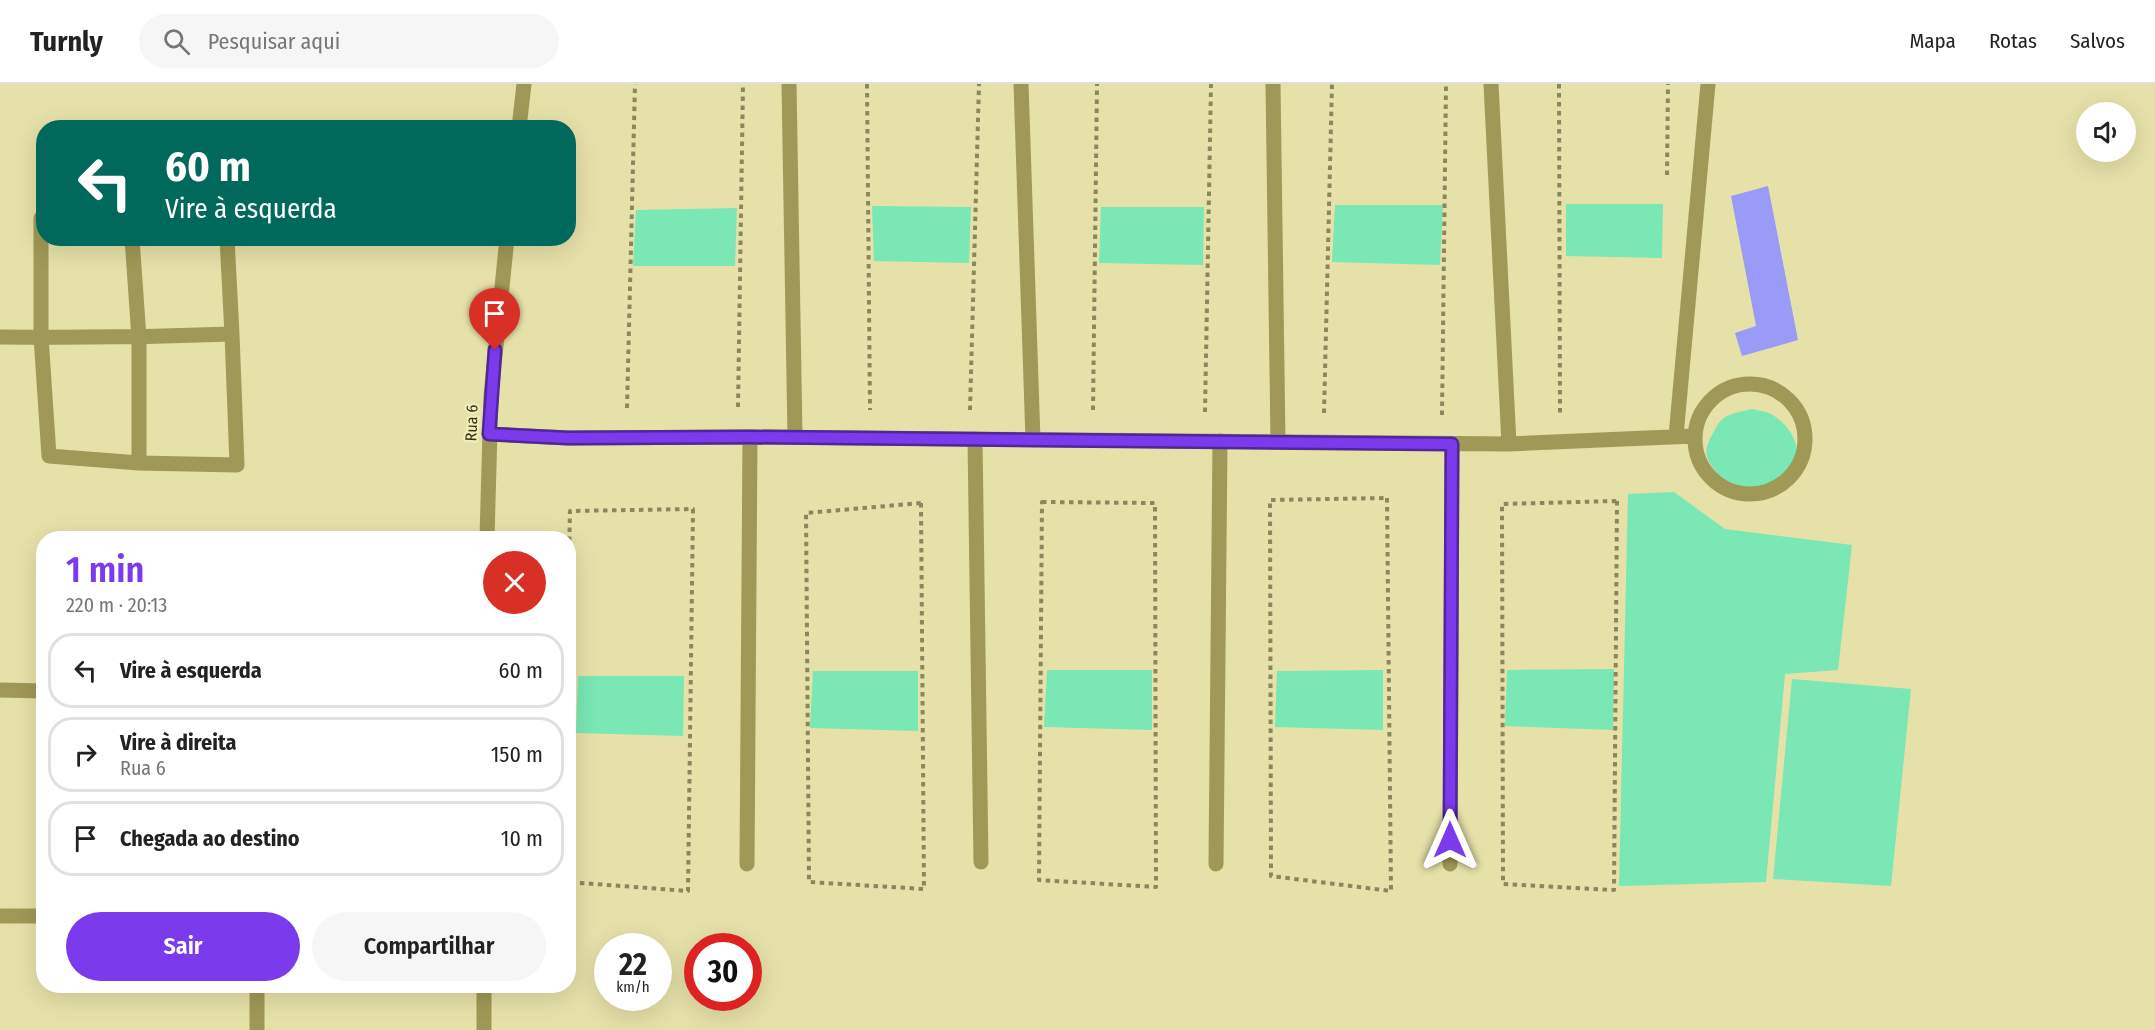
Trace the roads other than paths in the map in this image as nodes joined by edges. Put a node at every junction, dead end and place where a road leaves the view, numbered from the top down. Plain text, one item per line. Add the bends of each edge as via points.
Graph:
1 (524, 84) edge
2 (789, 84) edge
3 (1021, 84) edge
4 (1273, 84) edge
5 (1491, 84) edge
6 (1708, 84) edge
7 (520, 120) edge
8 (41, 246) edge
9 (133, 246) edge
10 (227, 246) edge
11 (506, 246) edge
12 (232, 334) junction
13 (0, 337) edge
14 (41, 337) junction
15 (140, 338) junction
16 (489, 434) junction
17 (1676, 436) junction
18 (1694, 436) junction
19 (750, 437) junction
20 (795, 437) junction
21 (975, 439) junction
22 (1034, 440) junction
23 (1220, 441) junction
24 (1278, 442) junction
25 (1452, 444) junction
26 (1509, 444) junction
27 (139, 463) junction
28 (487, 531) edge
29 (0, 690) edge
30 (36, 690) edge
31 (981, 862) dead end
32 (747, 864) dead end
33 (1216, 864) dead end
34 (1449, 864) dead end
35 (0, 916) edge
36 (36, 916) edge
37 (257, 993) edge
38 (484, 993) edge
39 (257, 1030) edge
40 (484, 1030) edge

1 - 7 street
2 - 20 street
3 - 22 street
4 - 24 street
5 - 26 street
6 - 17 street
8 - 14 street
9 - 15 street
10 - 12 street
11 - 16 street, Rua 6
12 - 15 street
12 - 27 street via 237,465
13 - 14 street
14 - 15 street
14 - 27 street via 49,456
15 - 27 street
16 - 19 street via 568,438
16 - 28 street, Rua 6
17 - 18 street
17 - 26 street
18 - 18 street via 1696,454 1704,471 1733,492 1751,494 1785,481 1804,450 1805,432 1789,400 1774,389 1739,384 1721,391 1708,403 1698,418
19 - 20 street
19 - 32 street
20 - 21 street
21 - 22 street
21 - 31 street
22 - 23 street
23 - 24 street
23 - 33 street
24 - 25 street
25 - 26 street
25 - 34 street
29 - 30 street
35 - 36 street
37 - 39 street
38 - 40 street

